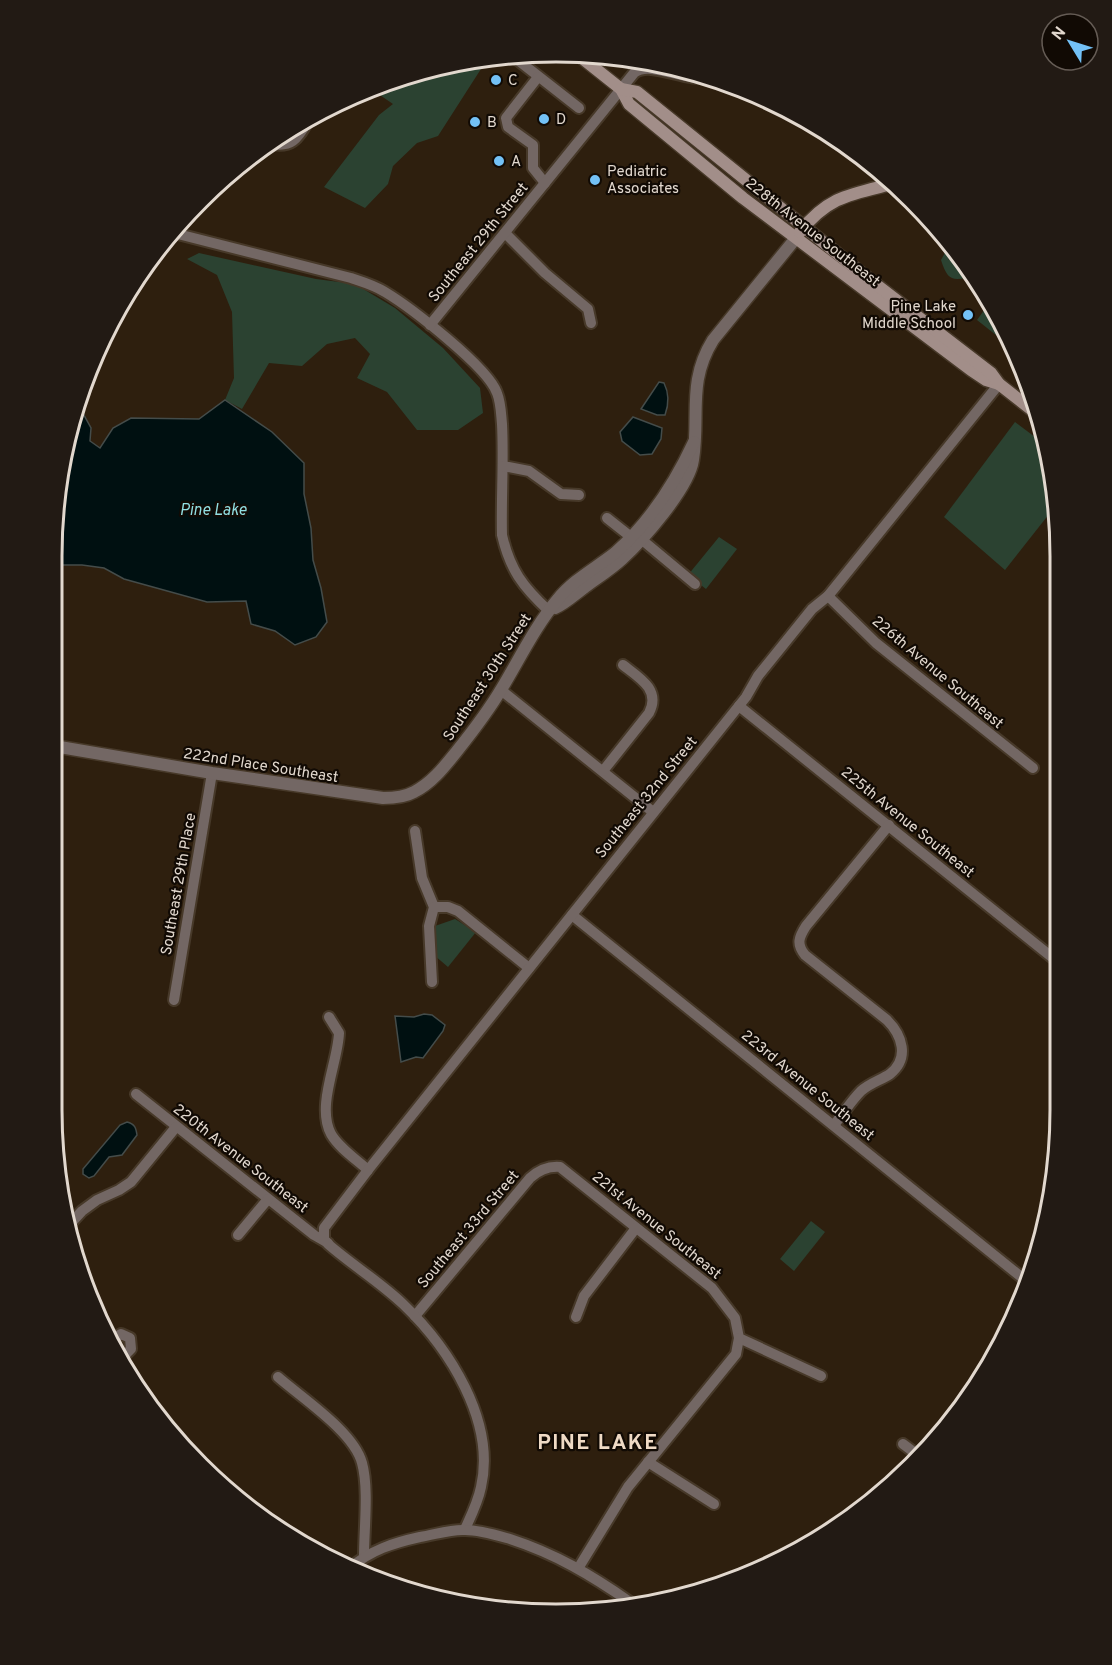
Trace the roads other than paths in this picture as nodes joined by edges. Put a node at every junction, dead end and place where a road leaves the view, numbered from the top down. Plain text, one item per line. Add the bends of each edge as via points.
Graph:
1 (521, 63) edge
2 (588, 63) edge
3 (641, 69) edge
4 (538, 77) junction
5 (621, 89) junction
6 (579, 108) dead end
7 (300, 133) edge
8 (280, 146) edge
9 (545, 183) junction
10 (885, 186) edge
11 (804, 227) junction
12 (504, 233) junction
13 (180, 235) edge
14 (796, 238) junction
15 (591, 323) dead end
16 (430, 325) junction
17 (999, 384) junction
18 (1027, 406) edge
19 (502, 466) junction
20 (579, 495) dead end
21 (607, 518) dead end
22 (636, 538) junction
23 (695, 584) dead end
24 (828, 596) junction
25 (549, 611) junction
26 (623, 665) dead end
27 (501, 690) junction
28 (739, 706) junction
29 (62, 747) edge
30 (451, 759) joint
31 (1033, 768) dead end
32 (603, 771) junction
33 (212, 773) junction
34 (653, 812) junction
35 (889, 825) junction
36 (415, 831) dead end
37 (434, 907) junction
38 (572, 915) junction
39 (1050, 956) edge
40 (530, 968) junction
41 (432, 982) dead end
42 (174, 1000) dead end
43 (329, 1017) dead end
44 (136, 1094) dead end
45 (834, 1125) junction
46 (176, 1127) junction
47 (548, 1167) joint
48 (368, 1170) junction
49 (268, 1199) junction
50 (74, 1219) edge
51 (636, 1228) junction
52 (238, 1235) dead end
53 (325, 1239) junction
54 (1021, 1277) edge
55 (415, 1316) junction
56 (576, 1317) dead end
57 (117, 1337) edge
58 (740, 1338) junction
59 (126, 1352) edge
60 (821, 1376) dead end
61 (278, 1377) dead end
62 (903, 1444) dead end
63 (913, 1451) edge
64 (648, 1462) junction
65 (714, 1504) dead end
66 (465, 1530) junction
67 (364, 1556) junction
68 (357, 1562) edge
69 (579, 1567) junction
70 (625, 1598) edge

1 - 4 street
2 - 5 main road, 228th Avenue Southeast
3 - 5 street, Southeast 29th Street
4 - 6 street
4 - 9 street via 506,117 508,126 533,145 533,168
5 - 9 street, Southeast 29th Street
5 - 11 main road, 228th Avenue Southeast via 637,92
5 - 14 main road, 228th Avenue Southeast via 629,104
7 - 8 street via 289,145
9 - 12 street, Southeast 29th Street
10 - 11 main road via 833,202
11 - 14 main road
11 - 17 main road, 228th Avenue Southeast via 991,373
12 - 15 street via 588,309
12 - 16 street, Southeast 29th Street
13 - 16 street via 363,282 384,291
14 - 17 main road, 228th Avenue Southeast via 971,370
14 - 22 street via 705,354 697,378 690,474 674,499
16 - 19 street via 484,373 497,391
17 - 18 main road, 228th Avenue Southeast
17 - 24 street, Southeast 32nd Street
19 - 20 street via 530,471 561,494
19 - 25 street via 502,535 508,559 527,590
21 - 22 street
22 - 23 street
22 - 25 street via 611,568
24 - 28 street, Southeast 32nd Street via 812,609
24 - 31 street, 226th Avenue Southeast via 884,649
25 - 27 street, Southeast 30th Street
26 - 32 street via 648,686 653,706
27 - 30 street, Southeast 30th Street
27 - 32 street
28 - 34 street, Southeast 32nd Street
28 - 35 street, 225th Avenue Southeast
29 - 33 street, 222nd Place Southeast
30 - 33 street, 222nd Place Southeast via 425,785 394,798
32 - 34 street
33 - 42 street, Southeast 29th Place
34 - 38 street, Southeast 32nd Street
35 - 39 street, 225th Avenue Southeast
35 - 45 street via 799,939 805,955 899,1033 902,1052 894,1069 859,1093
36 - 37 street via 422,878
37 - 40 street via 458,912
37 - 41 street via 429,926
38 - 40 street, Southeast 32nd Street
38 - 45 street, 223rd Avenue Southeast
40 - 48 street, Southeast 32nd Street
43 - 48 street via 339,1033 327,1097 328,1126 338,1143
44 - 46 street, 220th Avenue Southeast
45 - 54 street, 223rd Avenue Southeast
46 - 49 street, 220th Avenue Southeast
46 - 50 street via 131,1182 97,1200
47 - 51 street, 221st Avenue Southeast via 567,1171
47 - 55 street, Southeast 33rd Street via 530,1178
48 - 53 street, Southeast 32nd Street via 328,1222
49 - 52 street
49 - 53 street, 220th Avenue Southeast
51 - 56 street via 584,1296
51 - 58 street, 221st Avenue Southeast via 712,1288 735,1318
53 - 55 street, 220th Avenue Southeast
55 - 66 street, 220th Avenue Southeast via 452,1365 480,1423 482,1486
57 - 59 street via 121,1334 130,1338 131,1349
58 - 60 street
58 - 64 street via 736,1354
61 - 67 street via 357,1448 364,1475
62 - 63 street
64 - 65 street
64 - 69 street
66 - 67 street via 404,1540
66 - 69 street via 519,1542
67 - 68 street
69 - 70 street

